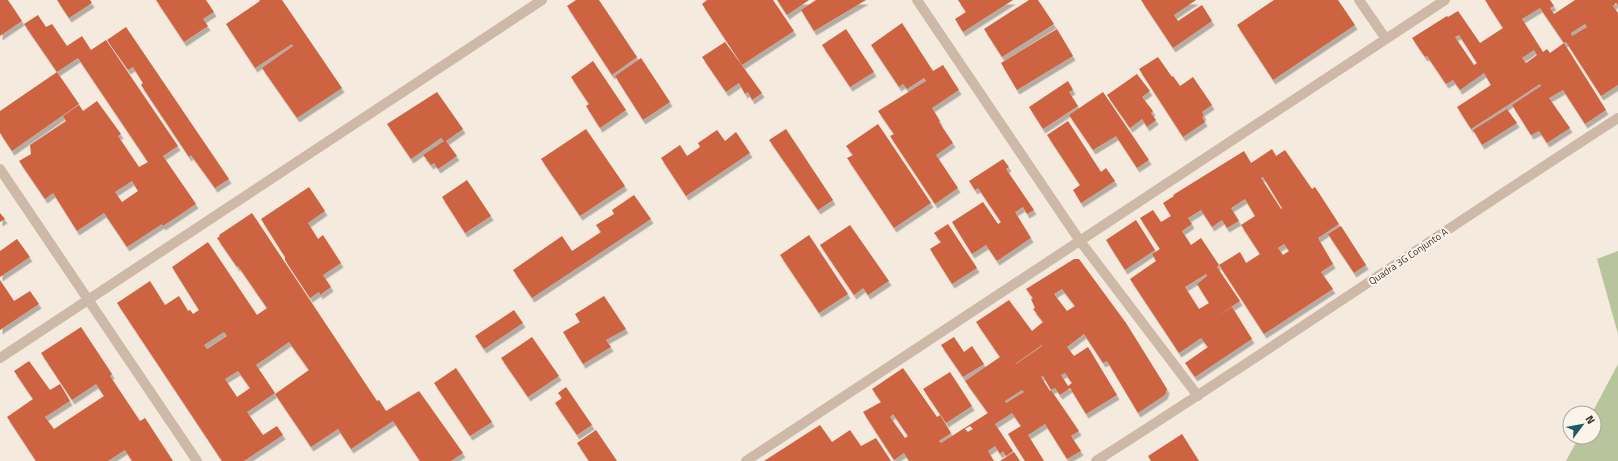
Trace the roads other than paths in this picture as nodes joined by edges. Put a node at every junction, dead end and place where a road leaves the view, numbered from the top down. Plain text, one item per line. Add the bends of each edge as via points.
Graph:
1 (542, 0) edge
2 (917, 0) edge
3 (1359, 0) edge
4 (1445, 0) edge
5 (1386, 39) junction
6 (1618, 118) edge
7 (0, 169) edge
8 (1080, 241) junction
9 (88, 300) junction
10 (0, 358) edge
11 (1198, 396) junction
12 (197, 461) edge
13 (746, 461) edge
14 (1096, 461) edge

1 - 9 street
2 - 8 street
3 - 5 street
4 - 5 street
5 - 8 street
6 - 11 street, Quadra 3G Conjunto A
7 - 9 street
8 - 11 street
8 - 13 street
9 - 10 street
9 - 12 street
11 - 14 street, Quadra 3G Conjunto A

